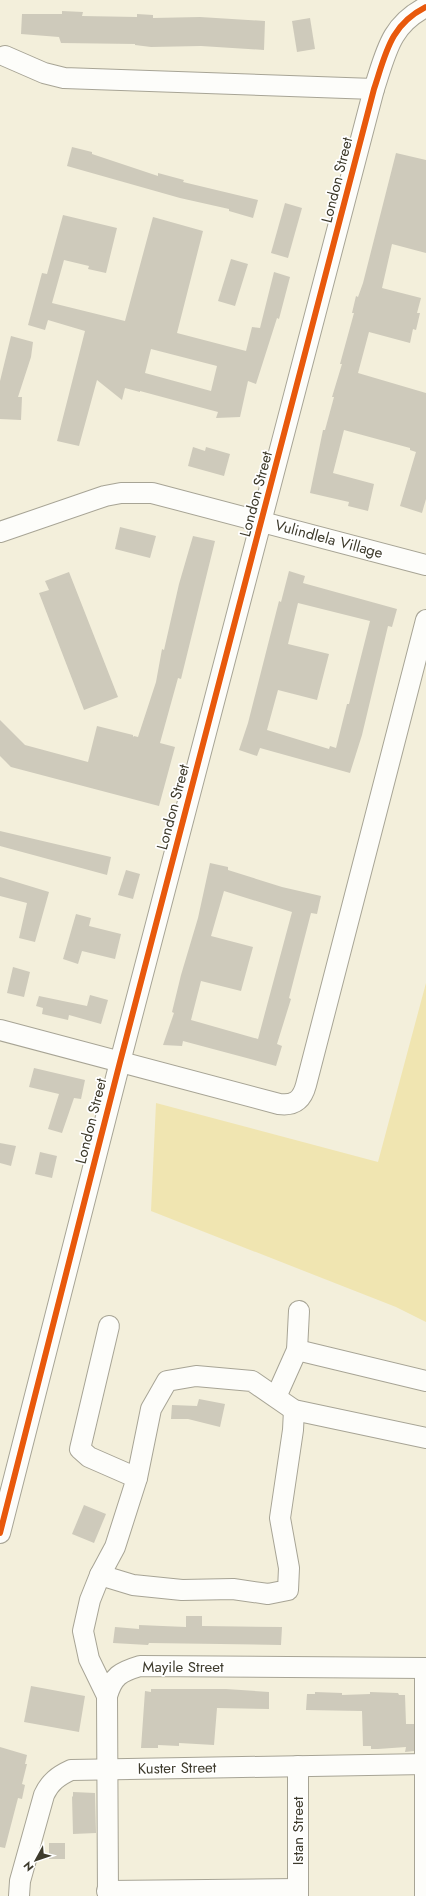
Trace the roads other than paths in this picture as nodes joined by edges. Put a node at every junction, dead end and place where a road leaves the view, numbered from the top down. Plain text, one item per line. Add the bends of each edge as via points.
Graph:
1 (426, 7) edge
2 (6, 56) dead end
3 (374, 89) junction
4 (262, 521) junction
5 (0, 532) edge
6 (426, 565) edge
7 (426, 620) edge
8 (0, 1030) edge
9 (120, 1062) junction
10 (299, 1311) dead end
11 (109, 1326) dead end
12 (297, 1350) junction
13 (426, 1381) edge
14 (276, 1397) junction
15 (294, 1410) junction
16 (426, 1438) edge
17 (137, 1478) junction
18 (3, 1510) edge
19 (0, 1533) edge
20 (100, 1575) junction
21 (426, 1668) edge
22 (107, 1696) junction
23 (426, 1764) edge
24 (298, 1766) junction
25 (107, 1769) junction
26 (107, 1893) edge
27 (241, 1893) edge
28 (298, 1893) edge
29 (18, 1896) edge
30 (425, 1896) edge

1 - 3 street, London Street via 407,18 398,28
2 - 3 street via 44,73 64,78
3 - 4 street, London Street
4 - 5 street, Vulindlela Village via 152,493 135,492 105,496
4 - 6 street, Vulindlela Village
4 - 9 street, London Street
7 - 9 street via 301,1098 292,1104 279,1104
8 - 9 street
9 - 18 street, London Street
10 - 12 street
11 - 17 street via 80,1449 89,1458
12 - 13 street
12 - 14 street
14 - 15 street
14 - 17 street via 252,1382 196,1376 167,1381 151,1409
15 - 16 street
15 - 20 street via 280,1518 289,1568 288,1590 268,1594 233,1589 182,1590 133,1585
17 - 20 street via 115,1547
18 - 19 street, London Street
20 - 22 street via 90,1600 83,1631 89,1659
21 - 22 street, Mayile Street via 140,1666 117,1676 110,1685
21 - 23 street
22 - 25 street, Mayile Street
23 - 24 street, Kuster Street
23 - 30 street
24 - 25 street, Kuster Street
24 - 28 street, Istan Street
25 - 26 street, Mayile Street
25 - 29 street, Kuster Street via 71,1770 60,1775 49,1785 33,1828
26 - 27 street
27 - 28 street

